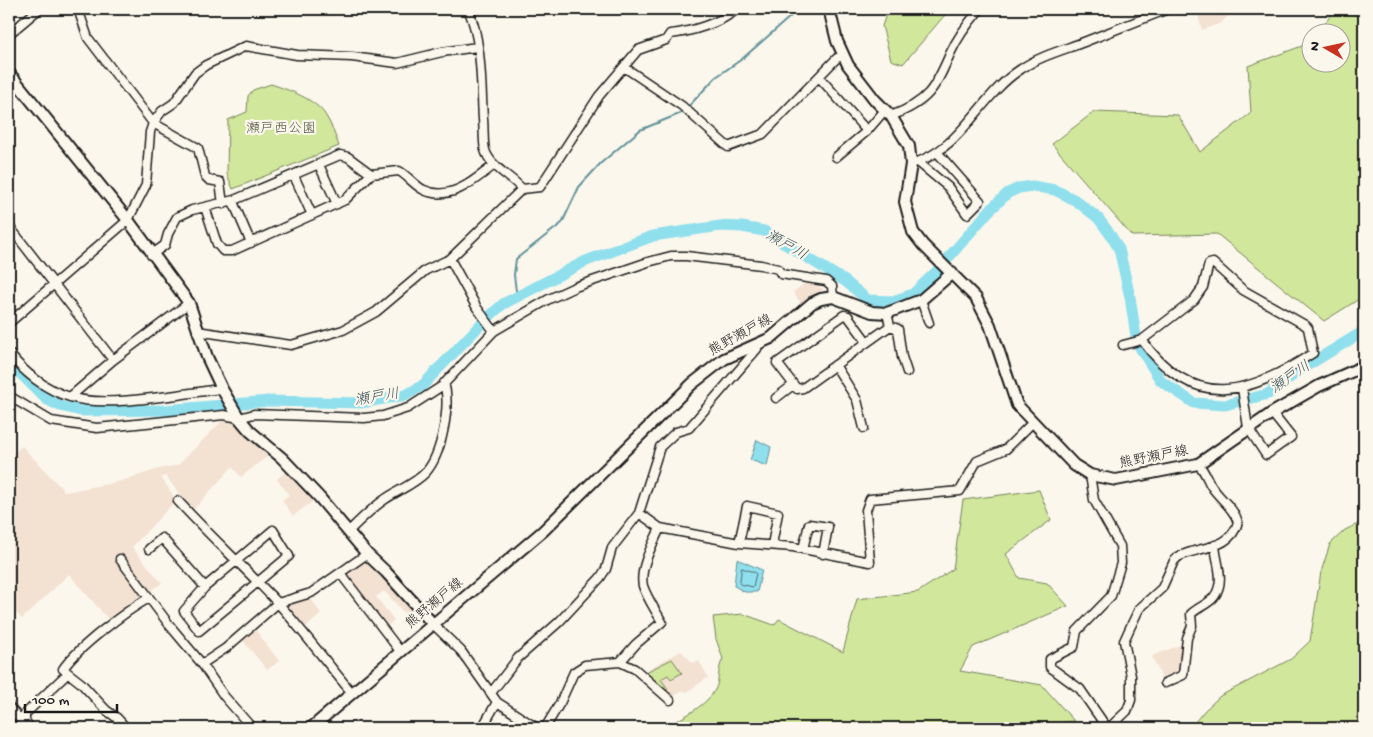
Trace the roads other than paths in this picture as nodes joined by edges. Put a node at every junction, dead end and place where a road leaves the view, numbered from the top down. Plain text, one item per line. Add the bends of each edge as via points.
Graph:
1 (39, 9) edge
2 (78, 9) edge
3 (468, 9) edge
4 (737, 9) edge
5 (828, 9) edge
6 (980, 9) edge
7 (1168, 9) edge
8 (9, 34) edge
9 (477, 47) junction
10 (844, 56) junction
11 (624, 67) junction
12 (9, 73) edge
13 (819, 77) junction
14 (888, 113) junction
15 (153, 123) junction
16 (867, 131) junction
17 (937, 152) junction
18 (836, 158) dead end
19 (914, 163) junction
20 (494, 165) junction
21 (320, 167) dead end
22 (371, 174) junction
23 (295, 178) dead end
24 (522, 189) junction
25 (223, 204) junction
26 (234, 204) dead end
27 (337, 204) junction
28 (205, 207) junction
29 (312, 215) junction
30 (128, 220) junction
31 (9, 226) edge
32 (251, 243) junction
33 (151, 255) junction
34 (450, 259) junction
35 (950, 272) junction
36 (54, 284) junction
37 (834, 297) junction
38 (920, 300) junction
39 (189, 302) junction
40 (886, 313) junction
41 (9, 323) edge
42 (929, 323) dead end
43 (890, 326) junction
44 (493, 330) junction
45 (197, 331) junction
46 (1140, 341) junction
47 (759, 342) junction
48 (867, 342) junction
49 (1123, 345) dead end
50 (9, 353) edge
51 (113, 360) junction
52 (835, 365) junction
53 (1363, 367) edge
54 (907, 372) dead end
55 (1364, 381) edge
56 (444, 383) junction
57 (793, 385) junction
58 (1243, 390) junction
59 (223, 391) junction
60 (9, 396) edge
61 (70, 397) junction
62 (776, 398) dead end
63 (1272, 413) junction
64 (238, 416) junction
65 (1032, 423) junction
66 (864, 428) dead end
67 (1248, 428) junction
68 (1198, 464) junction
69 (1090, 475) junction
70 (178, 501) dead end
71 (639, 513) junction
72 (660, 528) junction
73 (349, 531) junction
74 (739, 543) junction
75 (772, 545) junction
76 (1215, 545) junction
77 (149, 549) dead end
78 (803, 549) junction
79 (367, 554) junction
80 (823, 554) junction
81 (120, 559) dead end
82 (235, 561) junction
83 (340, 573) junction
84 (258, 582) junction
85 (205, 587) junction
86 (149, 598) junction
87 (278, 603) junction
88 (434, 624) junction
89 (400, 650) junction
90 (620, 662) junction
91 (202, 664) junction
92 (67, 674) junction
93 (1165, 682) dead end
94 (352, 693) junction
95 (490, 693) junction
96 (670, 700) dead end
97 (497, 702) junction
98 (9, 707) edge
99 (29, 728) edge
100 (126, 728) edge
101 (252, 728) edge
102 (311, 728) edge
103 (482, 728) edge
104 (537, 728) edge
105 (545, 728) edge
106 (1108, 728) edge

1 - 8 street
2 - 15 street via 88,38
3 - 9 street
4 - 11 street via 707,24 670,34 666,40 638,50
5 - 10 main road
6 - 14 street via 955,44 937,84 909,109
7 - 17 street via 1022,68 1000,85 957,136
9 - 15 street via 397,63 297,55 246,46 195,73 174,104 162,111
9 - 20 street via 486,151
10 - 13 street via 837,58
10 - 14 main road
11 - 13 street via 682,106 728,147 763,134
11 - 24 street via 599,96 543,183
12 - 30 main road
13 - 16 street
14 - 16 street
14 - 19 main road via 909,146
15 - 25 street via 198,148 205,176 220,182
15 - 30 street via 146,185
16 - 18 street
17 - 19 street
17 - 19 street via 980,201 967,214 948,187
19 - 35 main road, 熊野瀬戸線 via 905,202 909,224 918,239
20 - 22 street via 461,190 440,192 425,191 399,171
20 - 24 street
21 - 27 street
22 - 25 street via 348,157 340,156
22 - 27 street via 356,191
23 - 29 street
24 - 34 street
25 - 28 street
26 - 32 street
27 - 29 street
28 - 32 street via 217,244 223,251
28 - 33 street via 177,217 165,246
29 - 32 street
30 - 33 main road
30 - 36 street
31 - 36 street
33 - 39 main road
34 - 44 street
34 - 45 street via 426,270 376,312 343,330 303,342 291,345
35 - 38 main road
35 - 65 main road, 熊野瀬戸線 via 976,298 983,310 1017,405
36 - 41 street
36 - 51 street
37 - 40 main road via 872,312
37 - 44 street via 832,286 826,281 781,274 778,269 762,265 671,256 575,287
37 - 47 main road, 熊野瀬戸線 via 812,303 771,338
38 - 40 main road
38 - 42 street
39 - 45 main road
39 - 51 street
40 - 43 street
43 - 48 street
43 - 54 street via 898,329
44 - 56 street
45 - 59 main road
46 - 49 street
46 - 58 street via 1171,372 1190,382
46 - 58 street via 1194,300 1203,287 1209,264 1213,263 1243,290 1308,328 1313,352 1282,373
47 - 71 street via 757,349 689,428 676,432 660,447
47 - 88 main road, 熊野瀬戸線 via 707,371 543,531
48 - 52 street
48 - 57 street via 844,315 777,363
50 - 61 street via 18,366 46,386
51 - 61 street
52 - 57 street via 803,388 797,390
52 - 66 street via 857,400
53 - 55 street
53 - 63 main road, 熊野瀬戸線 via 1319,386
56 - 64 street via 408,408 383,416
56 - 73 street via 447,392 443,432 427,471 371,510
57 - 62 street
58 - 67 street
59 - 61 street via 124,400
59 - 64 main road
60 - 64 street via 51,421 97,428
63 - 67 main road, 熊野瀬戸線
63 - 67 street via 1290,437 1266,455
64 - 73 main road
65 - 69 main road, 熊野瀬戸線 via 1074,465
65 - 80 street via 1006,449 977,461 960,491 870,498 866,510 870,562
67 - 68 main road, 熊野瀬戸線
68 - 69 main road, 熊野瀬戸線 via 1116,480
68 - 76 street via 1233,510 1238,522 1232,536
69 - 106 street via 1094,500 1120,546 1121,563 1111,596 1077,631 1074,647 1048,662 1050,667 1080,689
70 - 82 street
71 - 72 street
71 - 95 street via 612,548 600,578 559,622 518,658
72 - 74 street
72 - 90 street via 644,568 643,586 662,622
73 - 79 main road
74 - 75 street
74 - 75 street via 747,506 778,513
75 - 78 street
76 - 93 street via 1221,573 1217,591 1214,598 1191,614 1192,626 1187,638 1183,675
76 - 106 street via 1178,557 1162,588 1139,609 1124,641 1131,676 1130,705
77 - 85 street via 162,538
78 - 80 street
78 - 80 street via 809,524 828,528
79 - 83 street
79 - 88 main road
81 - 86 street
82 - 84 street
82 - 84 street via 273,530 289,556
82 - 85 street
83 - 87 street via 311,592
83 - 89 street
84 - 85 street via 199,631 184,611
84 - 87 street
86 - 91 street
86 - 92 street via 130,609 67,663 63,669
87 - 91 street via 226,648
87 - 94 street
88 - 89 main road, 熊野瀬戸線
88 - 95 street via 461,651
89 - 94 main road, 熊野瀬戸線
90 - 96 street via 636,670
90 - 105 street via 585,665 574,672
91 - 101 street
92 - 99 street via 25,714
92 - 100 street via 82,682
94 - 102 main road, 熊野瀬戸線
95 - 97 street
97 - 103 street
97 - 104 street
98 - 99 street

